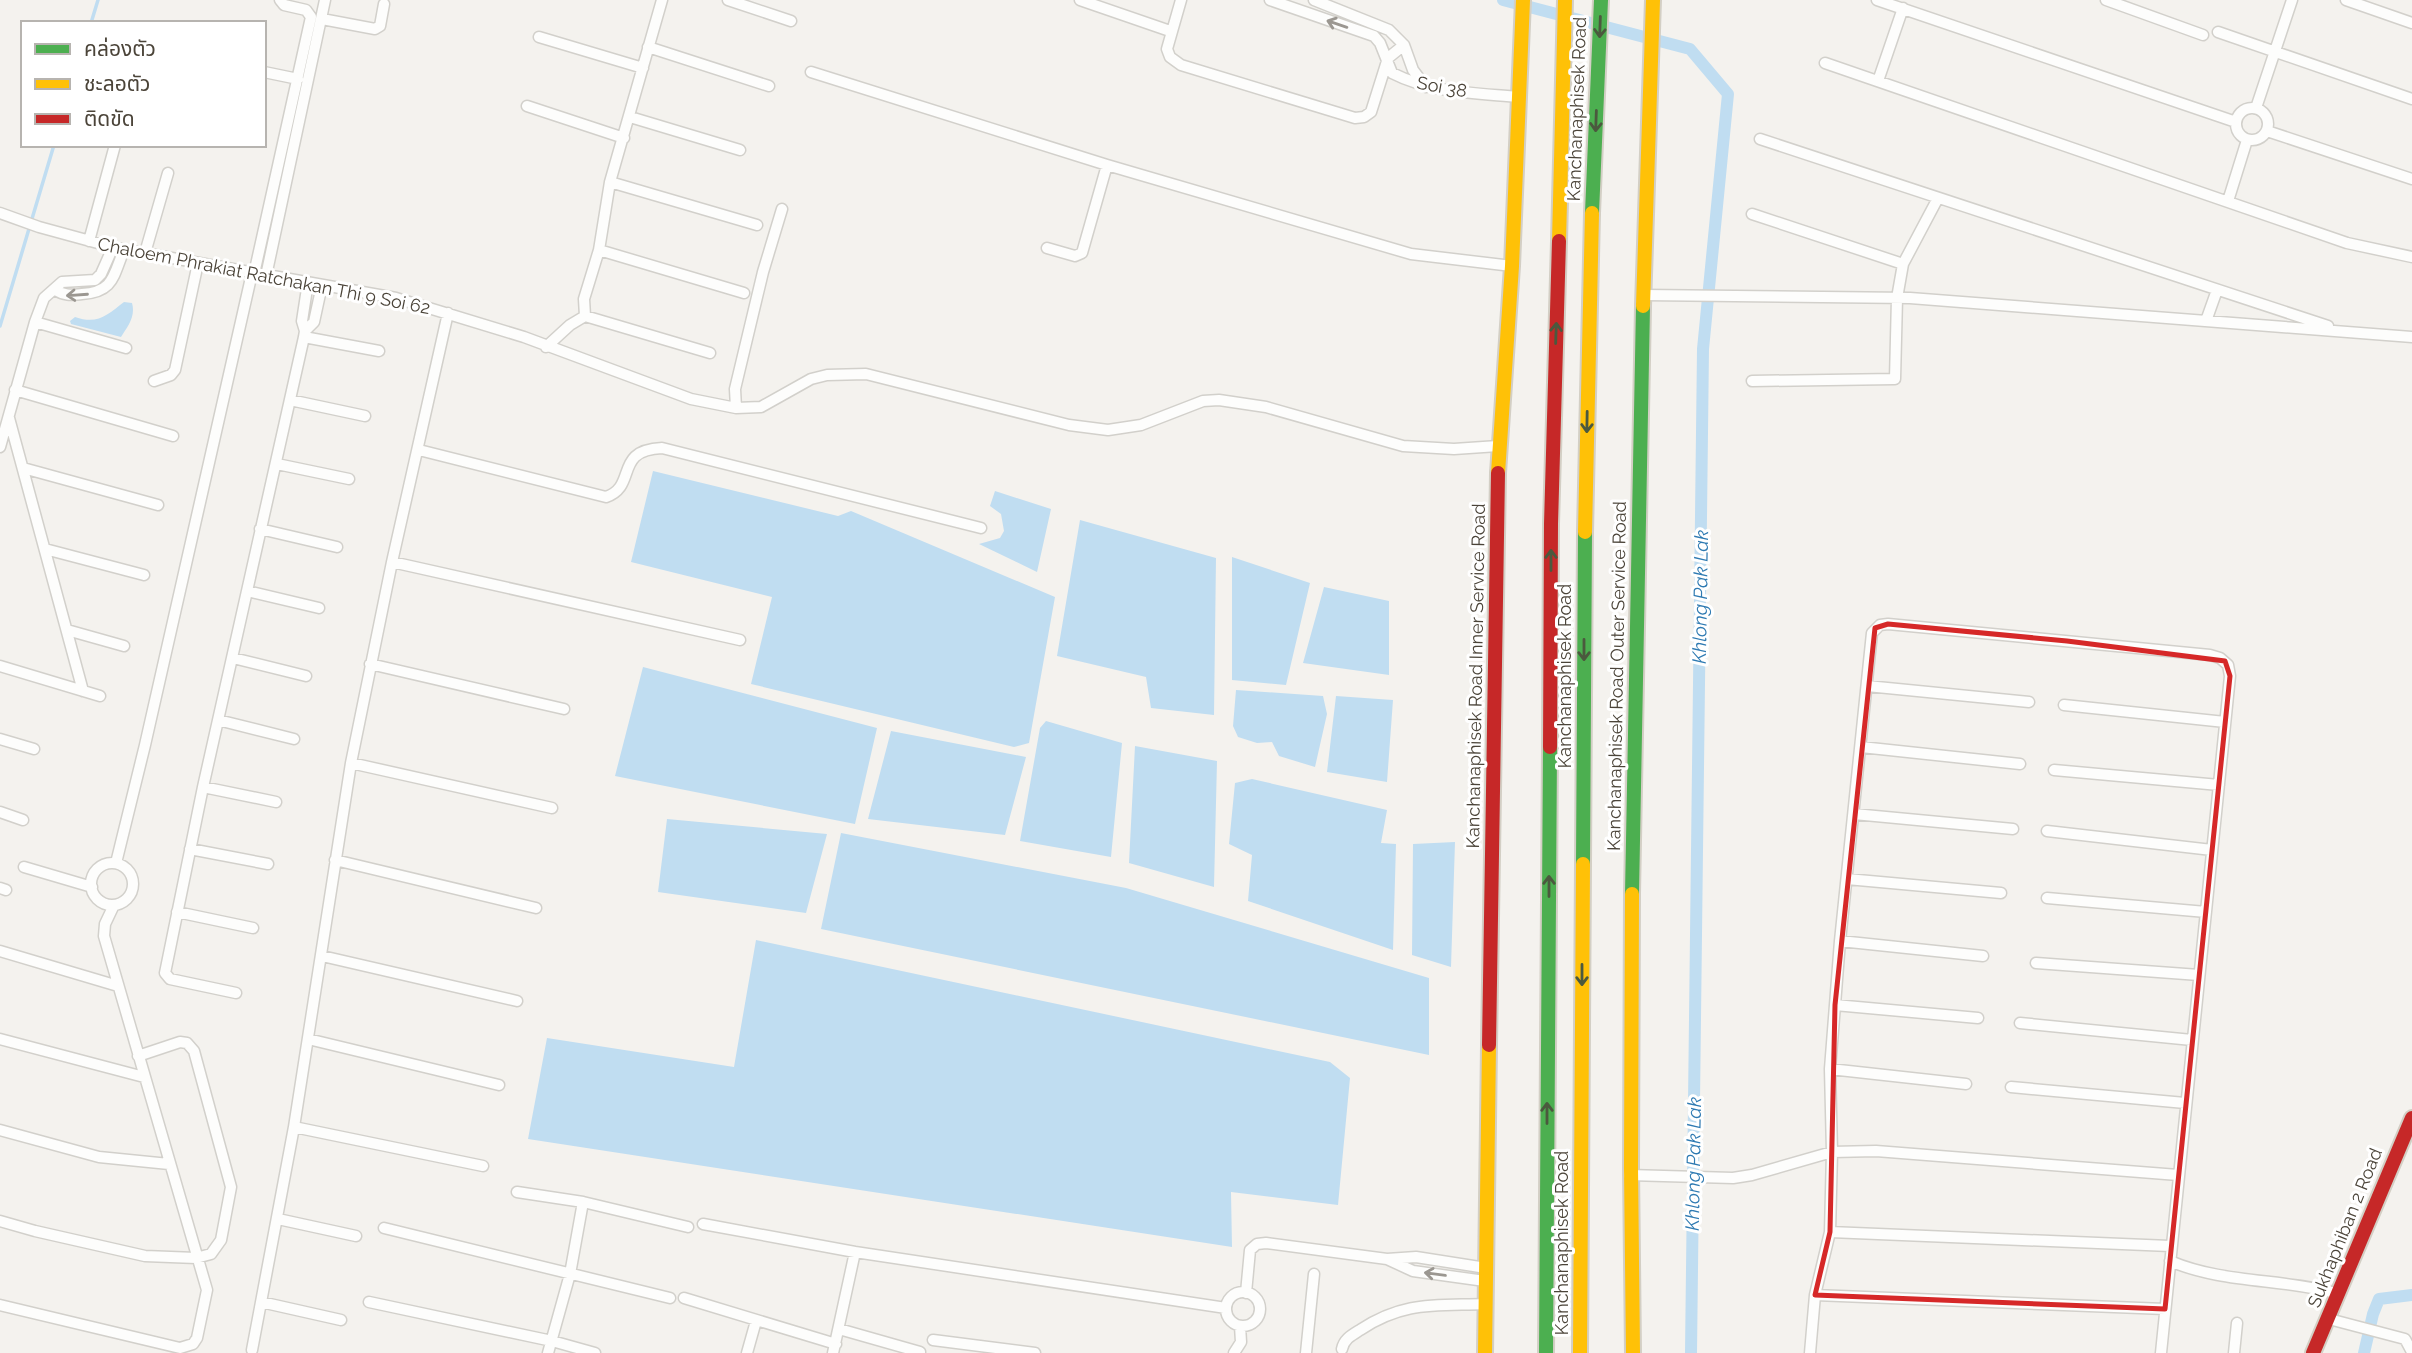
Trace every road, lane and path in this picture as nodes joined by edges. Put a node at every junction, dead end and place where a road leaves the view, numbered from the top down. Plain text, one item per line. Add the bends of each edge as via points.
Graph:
1 (280, 0) edge
2 (326, 0) edge
3 (728, 0) edge
4 (1080, 0) edge
5 (1181, 0) edge
6 (1270, 0) edge
7 (1314, 0) edge
8 (1523, 0) edge
9 (1566, 0) edge
10 (1601, 0) edge
11 (1877, 0) edge
12 (2106, 0) edge
13 (2292, 0) edge
14 (2346, 0) edge
15 (659, 1) edge
16 (384, 4) dead end
17 (755, 4) edge
18 (1653, 5) edge
19 (1903, 8) junction
20 (322, 19) junction
21 (791, 21) dead end
22 (2412, 23) edge
23 (1380, 26) junction
24 (1170, 31) junction
25 (2218, 32) dead end
26 (2203, 35) dead end
27 (1374, 36) junction
28 (539, 37) dead end
29 (1404, 46) junction
30 (648, 47) junction
31 (2275, 51) junction
32 (1388, 58) junction
33 (1825, 63) dead end
34 (643, 68) junction
35 (266, 72) edge
36 (811, 72) dead end
37 (298, 79) junction
38 (1878, 81) junction
39 (769, 86) dead end
40 (1426, 87) junction
41 (1519, 97) junction
42 (2412, 99) edge
43 (527, 106) dead end
44 (2256, 108) junction
45 (630, 117) junction
46 (2235, 122) junction
47 (2267, 131) junction
48 (624, 138) junction
49 (1760, 139) dead end
50 (2247, 140) junction
51 (114, 147) edge
52 (740, 150) dead end
53 (1107, 165) junction
54 (168, 173) dead end
55 (2412, 179) edge
56 (610, 182) junction
57 (1938, 198) junction
58 (2228, 201) junction
59 (782, 209) dead end
60 (0, 212) edge
61 (1752, 214) dead end
62 (757, 225) dead end
63 (89, 241) junction
64 (113, 247) junction
65 (1047, 248) dead end
66 (124, 250) junction
67 (599, 250) junction
68 (145, 253) junction
69 (2412, 257) edge
70 (198, 263) junction
71 (1903, 264) junction
72 (1512, 266) junction
73 (253, 273) junction
74 (266, 276) junction
75 (308, 282) junction
76 (322, 285) junction
77 (55, 290) junction
78 (2217, 290) junction
79 (744, 293) dead end
80 (1644, 295) junction
81 (1896, 298) junction
82 (448, 313) junction
83 (585, 316) junction
84 (2206, 321) junction
85 (35, 322) junction
86 (2344, 332) junction
87 (304, 334) junction
88 (2412, 337) edge
89 (546, 347) junction
90 (126, 348) dead end
91 (379, 351) dead end
92 (710, 353) dead end
93 (154, 381) dead end
94 (1752, 381) dead end
95 (15, 390) junction
96 (290, 400) junction
97 (736, 408) junction
98 (365, 416) dead end
99 (9, 418) junction
100 (173, 436) dead end
101 (1498, 446) junction
102 (0, 447) edge
103 (419, 450) junction
104 (277, 464) junction
105 (23, 468) junction
106 (349, 479) dead end
107 (159, 505) dead end
108 (981, 528) dead end
109 (260, 529) junction
110 (337, 547) dead end
111 (45, 549) junction
112 (391, 562) junction
113 (144, 575) dead end
114 (247, 591) junction
115 (319, 608) dead end
116 (67, 630) junction
117 (740, 640) dead end
118 (124, 646) dead end
119 (233, 657) junction
120 (370, 664) junction
121 (0, 666) edge
122 (306, 676) dead end
123 (1867, 685) junction
124 (83, 691) junction
125 (100, 696) dead end
126 (2029, 702) dead end
127 (2064, 705) dead end
128 (564, 709) dead end
129 (218, 720) junction
130 (2225, 722) junction
131 (0, 739) edge
132 (294, 739) dead end
133 (1861, 747) junction
134 (34, 750) dead end
135 (351, 764) junction
136 (2020, 764) dead end
137 (2054, 770) dead end
138 (2219, 785) junction
139 (203, 787) junction
140 (276, 802) dead end
141 (552, 808) dead end
142 (0, 812) edge
143 (1854, 814) junction
144 (23, 820) dead end
145 (2013, 829) dead end
146 (2047, 831) dead end
147 (190, 849) junction
148 (2212, 850) junction
149 (335, 860) junction
150 (116, 863) junction
151 (268, 864) dead end
152 (24, 867) dead end
153 (1847, 879) junction
154 (92, 887) junction
155 (2001, 892) dead end
156 (2047, 898) dead end
157 (114, 905) junction
158 (536, 908) dead end
159 (177, 912) junction
160 (2206, 912) junction
161 (253, 928) dead end
162 (1840, 942) junction
163 (0, 951) edge
164 (322, 956) junction
165 (1983, 956) dead end
166 (2036, 962) dead end
167 (2199, 975) junction
168 (118, 986) junction
169 (236, 993) dead end
170 (517, 1001) dead end
171 (1835, 1005) junction
172 (1978, 1018) dead end
173 (2020, 1023) dead end
174 (0, 1039) edge
175 (308, 1039) junction
176 (2192, 1040) junction
177 (138, 1056) junction
178 (1830, 1069) junction
179 (144, 1077) junction
180 (1966, 1084) dead end
181 (499, 1085) dead end
182 (2011, 1087) dead end
183 (2185, 1103) junction
184 (2411, 1121) edge
185 (294, 1126) junction
186 (0, 1130) edge
187 (1832, 1152) junction
188 (169, 1164) junction
189 (483, 1166) dead end
190 (1629, 1175) junction
191 (2178, 1175) junction
192 (517, 1192) dead end
193 (583, 1202) junction
194 (278, 1219) junction
195 (0, 1221) edge
196 (703, 1224) dead end
197 (688, 1227) dead end
198 (384, 1228) dead end
199 (1830, 1233) junction
200 (356, 1236) dead end
201 (2171, 1246) junction
202 (855, 1252) junction
203 (197, 1258) junction
204 (2169, 1262) junction
205 (570, 1274) junction
206 (1314, 1274) dead end
207 (1485, 1274) junction
208 (1246, 1293) junction
209 (2339, 1294) junction
210 (1815, 1295) junction
211 (670, 1298) dead end
212 (684, 1298) dead end
213 (261, 1302) junction
214 (369, 1302) dead end
215 (1485, 1304) junction
216 (0, 1305) edge
217 (1226, 1308) junction
218 (2165, 1309) junction
219 (2329, 1318) junction
220 (341, 1321) dead end
221 (756, 1321) junction
222 (2237, 1323) dead end
223 (1240, 1326) junction
224 (839, 1329) junction
225 (2408, 1336) edge
226 (933, 1340) dead end
227 (552, 1341) junction
228 (834, 1349) edge
229 (1342, 1349) dead end
230 (252, 1350) dead end
231 (1011, 1351) edge
232 (920, 1352) edge
233 (2412, 1352) edge
234 (548, 1353) edge
235 (595, 1353) edge
236 (747, 1353) edge
237 (1035, 1353) edge
238 (1234, 1353) edge
239 (1306, 1353) edge
240 (1485, 1353) edge
241 (1546, 1353) edge
242 (1580, 1353) edge
243 (1633, 1353) edge
244 (1810, 1353) edge
245 (2161, 1353) edge
246 (2234, 1353) edge
247 (2313, 1353) edge

1 - 37 street via 306,10 311,17
2 - 20 street
3 - 17 street
4 - 24 street
5 - 24 street
27 -> 6 street
7 - 23 street
8 - 41 main road, Kanchanaphisek Road Inner Service Road
241 -> 9 main road, Kanchanaphisek Road via 1551,524
10 -> 242 main road, Kanchanaphisek Road via 1585,510
11 - 19 street
12 - 26 street
13 - 31 street
14 - 22 street
15 - 30 street
16 - 20 street via 380,26 375,29
17 - 21 street
18 - 80 main road, Kanchanaphisek Road Outer Service Road
19 - 38 street
19 - 46 street
20 - 74 street
23 - 27 street
23 - 29 street
24 - 32 street via 1167,49 1181,65 1355,118 1371,112
25 - 31 street
27 - 32 street, Soi 38
28 - 34 street
29 - 32 street
29 - 40 street
30 - 34 street
30 - 39 street
31 - 42 street
31 - 44 street
32 - 40 street, Soi 38 via 1392,73
33 - 38 street
34 - 45 street
35 - 37 street
36 - 53 street
37 - 73 street
38 - 58 street
40 - 41 street, Soi 38
41 - 72 main road, Kanchanaphisek Road Inner Service Road
43 - 48 street
44 - 46 street via 2242,111
44 - 47 street via 2266,116
45 - 48 street
45 - 52 street
46 - 50 street
47 - 50 street via 2258,139
47 - 55 street
48 - 56 street
49 - 57 street
50 - 58 street
51 - 63 street
53 - 65 street via 1082,253 1075,256
53 - 72 street via 1411,254
54 - 68 street
56 - 62 street
56 - 67 street
57 - 71 street
57 - 78 street
58 - 69 street via 2347,243
59 - 97 street via 735,389
60 - 63 street, Chaloem Phrakiat Ratchakan Thi 9 Soi 62
61 - 71 street
63 - 64 street, Chaloem Phrakiat Ratchakan Thi 9 Soi 62
64 - 66 street, Chaloem Phrakiat Ratchakan Thi 9 Soi 62
64 - 77 street via 95,280 62,282
66 - 68 street, Chaloem Phrakiat Ratchakan Thi 9 Soi 62
66 -> 77 street via 103,291 64,295
67 - 79 street
67 - 83 street via 584,299
68 - 70 street, Chaloem Phrakiat Ratchakan Thi 9 Soi 62
70 - 73 street, Chaloem Phrakiat Ratchakan Thi 9 Soi 62
70 - 93 street via 175,370
71 - 81 street
72 - 101 main road, Kanchanaphisek Road Inner Service Road
73 - 74 street, Chaloem Phrakiat Ratchakan Thi 9 Soi 62
73 - 150 street
74 - 75 street, Chaloem Phrakiat Ratchakan Thi 9 Soi 62
75 - 76 street, Chaloem Phrakiat Ratchakan Thi 9 Soi 62
75 - 87 street
76 - 82 street, Chaloem Phrakiat Ratchakan Thi 9 Soi 62
76 - 87 street via 314,322
77 - 85 street via 44,298
78 - 84 street
78 - 86 street
80 - 81 street
80 - 190 main road, Kanchanaphisek Road Outer Service Road
81 - 84 street
81 - 94 street via 1895,379
82 - 89 street, Chaloem Phrakiat Ratchakan Thi 9 Soi 62
82 - 103 street
83 - 89 street
83 - 92 street
84 - 86 street
85 - 90 street
85 - 95 street
86 - 88 street
87 - 91 street
87 - 96 street
89 - 97 street, Chaloem Phrakiat Ratchakan Thi 9 Soi 62 via 691,399
95 - 99 street
95 - 100 street
96 - 98 street
96 - 104 street
97 - 101 street, Chaloem Phrakiat Ratchakan Thi 9 Soi 62 via 761,407 827,374 866,374 1069,425 1108,430 1141,425 1203,401 1219,400 1266,407 1403,446
99 - 102 street
99 - 105 street
101 - 207 main road, Kanchanaphisek Road Inner Service Road
103 - 108 street via 606,497 616,493 636,455 662,448
103 - 112 street
104 - 106 street
104 - 109 street
105 - 107 street
105 - 111 street
109 - 110 street
109 - 114 street
111 - 113 street
111 - 116 street
112 - 117 street
112 - 120 street
114 - 115 street
114 - 119 street
116 - 118 street
116 - 124 street
119 - 122 street
119 - 129 street
120 - 128 street
120 - 135 street
121 - 124 street
123 - 126 street
123 - 130 street via 1872,633 1888,624 2210,655 2225,661 2230,676
123 - 133 street
124 - 125 street
127 - 130 street
129 - 132 street
129 - 139 street
130 - 138 street
131 - 134 street
133 - 136 street
133 - 143 street
135 - 141 street
135 - 149 street
137 - 138 street
138 - 148 street
139 - 140 street
139 - 147 street
142 - 144 street
143 - 145 street
143 - 153 street
146 - 148 street
147 - 151 street
147 - 159 street
148 - 160 street
149 - 158 street
149 - 164 street
150 - 154 street via 98,869
150 - 157 street via 127,869 133,888 126,900
152 - 154 street
153 - 155 street
153 - 162 street
154 - 157 street via 102,902
156 - 160 street
157 - 168 street via 104,936
159 - 161 street
159 - 169 street via 167,977
160 - 167 street
162 - 165 street
162 - 171 street
163 - 168 street
164 - 170 street
164 - 175 street
166 - 167 street
167 - 176 street
168 - 177 street
171 - 172 street
171 - 178 street
173 - 176 street
174 - 179 street
175 - 181 street
175 - 185 street
176 - 183 street
177 - 179 street
177 - 203 street via 180,1042 194,1051 231,1186 221,1240 211,1254
178 - 180 street
178 - 187 street
179 - 188 street
182 - 183 street
183 - 191 street
184 - 209 main road, Sukhaphiban 2 Road
185 - 189 street
185 - 194 street
186 - 188 street via 99,1157
187 - 190 street via 1752,1175
187 - 191 street via 1876,1151
187 - 199 street
188 - 203 street
190 - 243 main road, Kanchanaphisek Road Outer Service Road
191 - 201 street
192 - 193 street
193 - 197 street
193 - 205 street
194 - 200 street
194 - 213 street
195 - 203 street via 145,1256
196 - 202 street
198 - 205 street
199 - 201 street
199 - 210 street
201 - 204 street
202 - 217 street
202 - 224 street
203 - 216 street via 206,1290 205,1305 197,1338 180,1348
204 - 209 street via 2211,1275
204 - 218 street
205 - 211 street
205 - 227 street
206 - 239 street
207 - 208 street via 1413,1271 1387,1259 1257,1244 1250,1250
207 - 215 main road, Kanchanaphisek Road Inner Service Road
208 - 217 street via 1234,1295
208 - 223 street via 1256,1299 1259,1314 1255,1321
209 - 219 main road, Sukhaphiban 2 Road
210 - 218 street
210 - 244 street
212 - 221 street
213 - 220 street
213 - 230 street
214 - 227 street
215 - 229 street via 1391,1312 1353,1334
215 - 240 main road, Kanchanaphisek Road Inner Service Road
217 - 223 street via 1227,1316
218 - 245 street
219 - 225 street via 2379,1334
219 - 247 main road, Sukhaphiban 2 Road
221 - 228 street
221 - 236 street
222 - 246 street
223 - 238 street via 1241,1342
224 - 228 street
224 - 232 street
225 - 233 street
226 - 231 street
227 - 234 street
227 - 235 street
231 - 237 street

